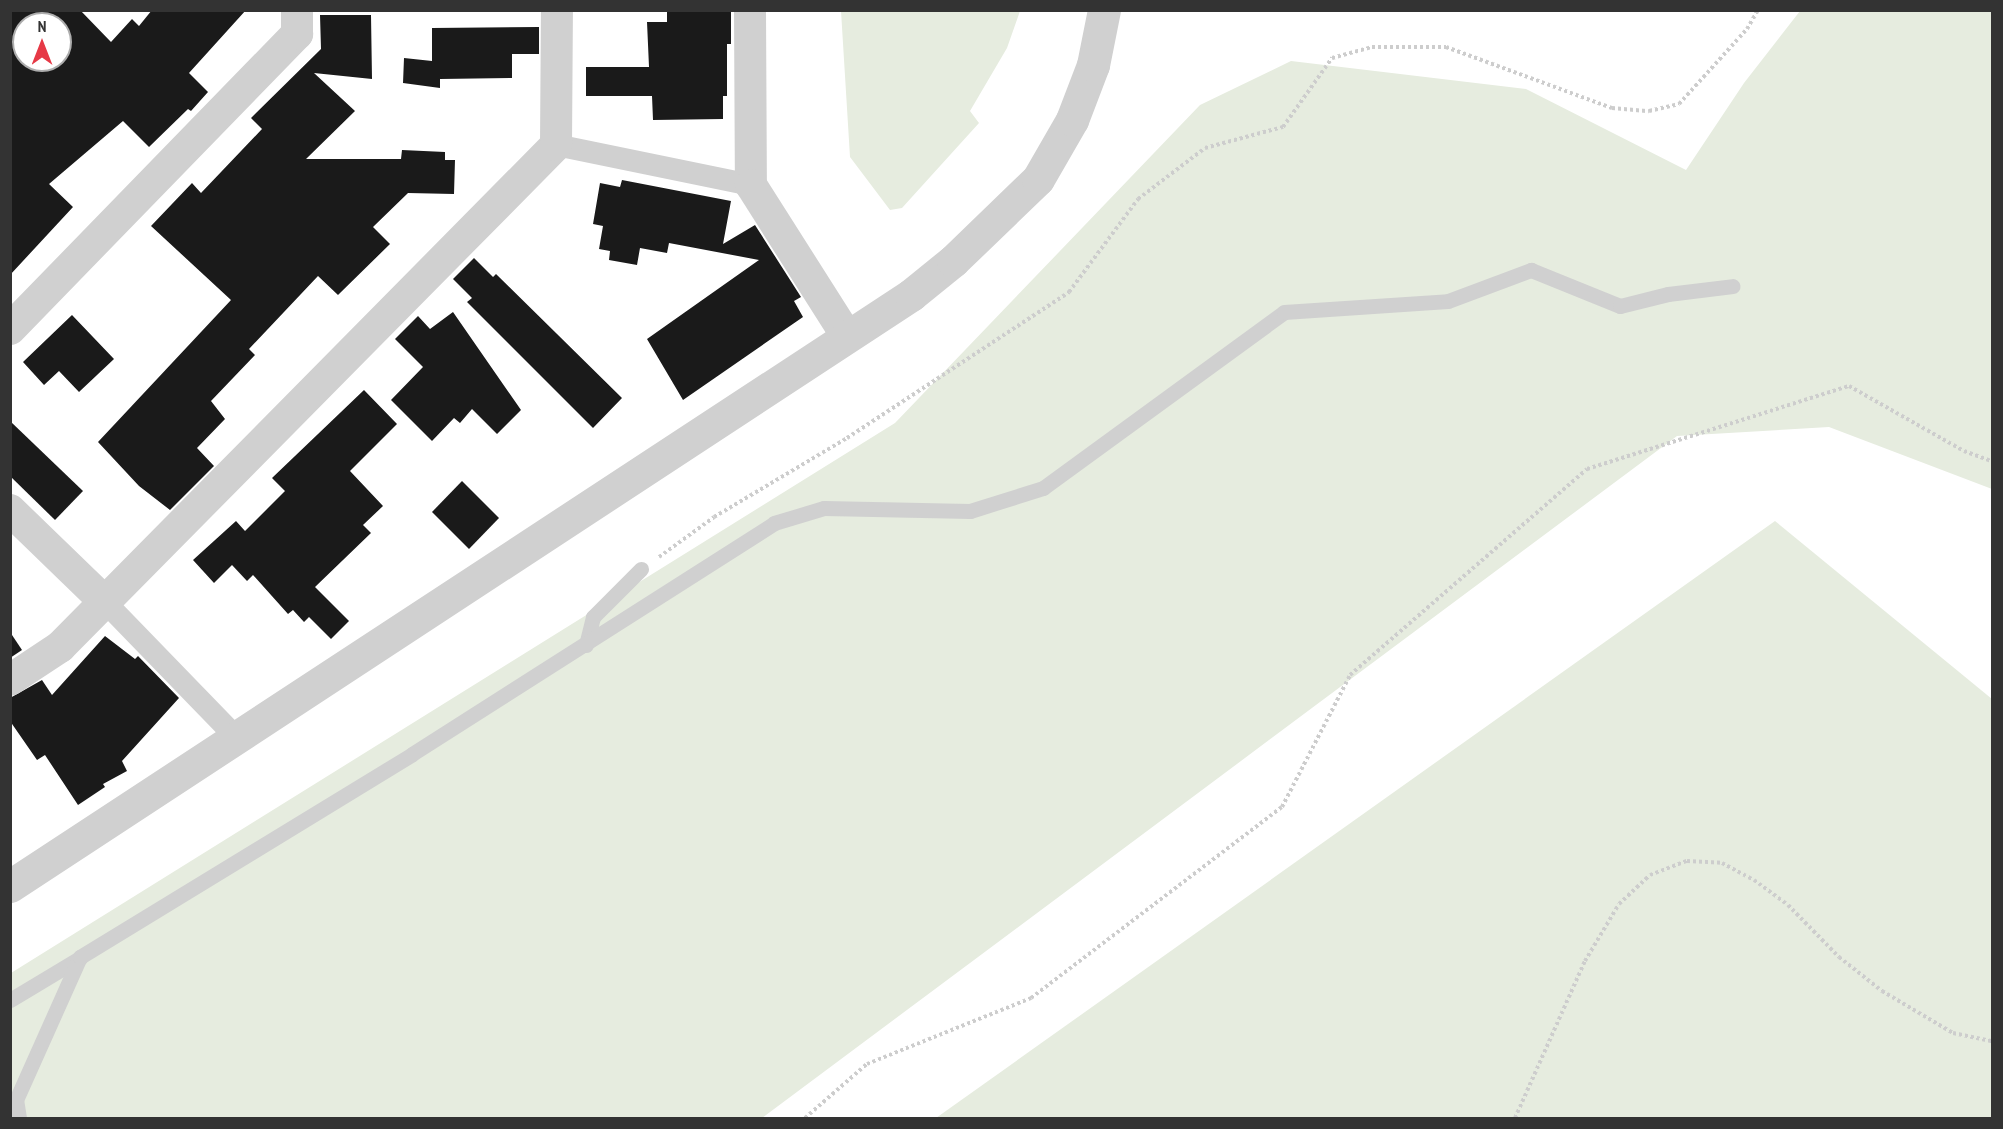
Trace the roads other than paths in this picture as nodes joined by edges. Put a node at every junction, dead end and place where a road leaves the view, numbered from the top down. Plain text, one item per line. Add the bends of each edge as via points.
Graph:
1 (297, 10) edge
2 (557, 10) edge
3 (750, 10) edge
4 (1104, 10) edge
5 (556, 145) junction
6 (751, 185) junction
7 (1733, 286) dead end
8 (10, 329) edge
9 (847, 336) junction
10 (10, 510) edge
11 (641, 569) road end
12 (105, 602) junction
13 (586, 645) junction
14 (10, 680) edge
15 (237, 737) junction
16 (10, 886) edge
17 (80, 957) junction
18 (10, 1000) edge
19 (19, 1119) edge

1 - 8 street via 297,34
2 - 5 street
3 - 6 street
4 - 9 street via 1093,65 1072,120 1038,179 953,261 911,295
5 - 6 street
5 - 12 street
6 - 9 street
7 - 13 lane via 1668,294 1620,306 1531,270 1448,301 1284,312 1044,488 970,511 824,508 774,523 702,566
9 - 15 street
10 - 12 street
11 - 13 lane via 593,617
12 - 14 street via 60,647
12 - 15 street
13 - 17 lane
15 - 16 street
17 - 18 lane
17 - 19 lane via 16,1100

